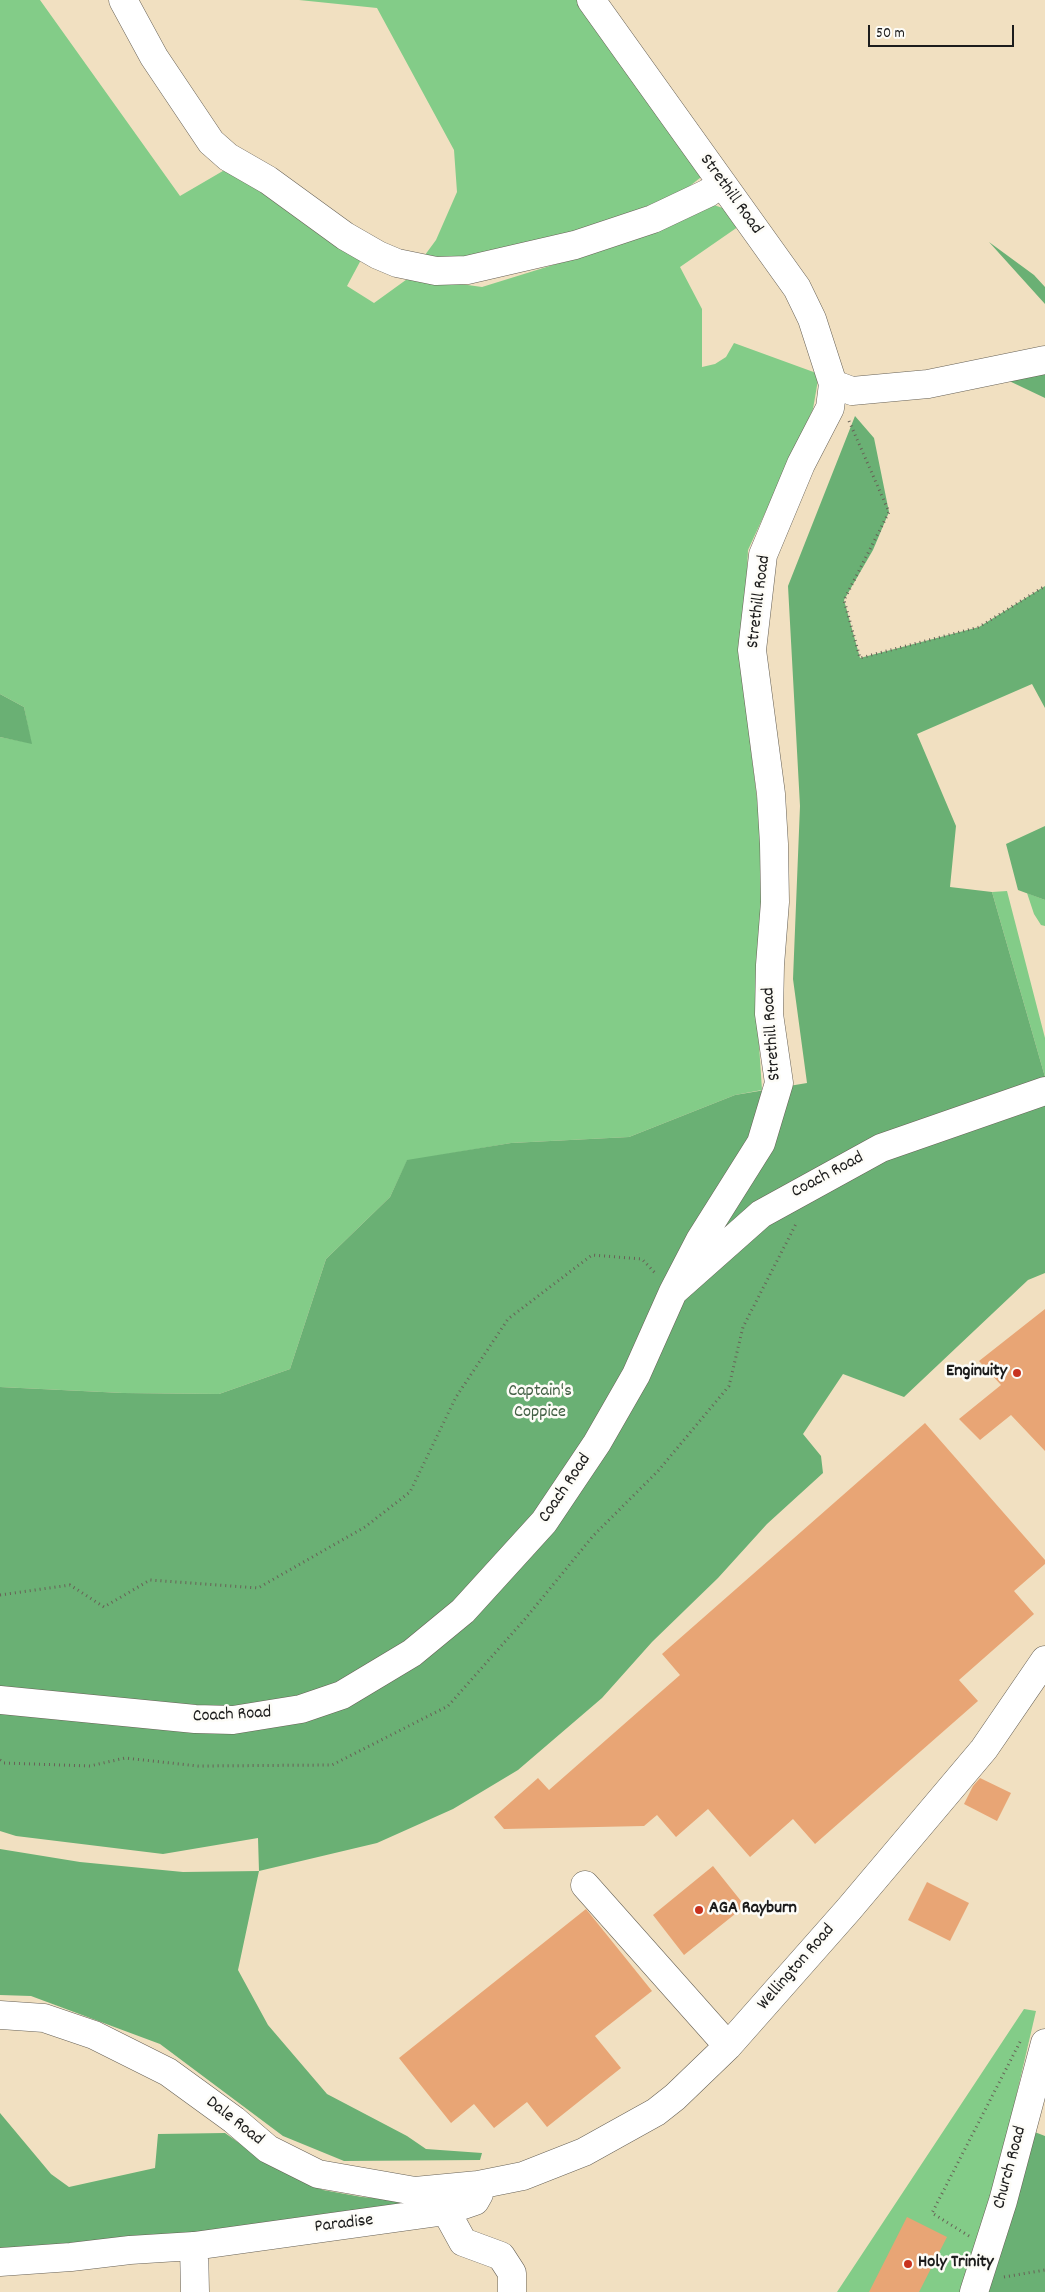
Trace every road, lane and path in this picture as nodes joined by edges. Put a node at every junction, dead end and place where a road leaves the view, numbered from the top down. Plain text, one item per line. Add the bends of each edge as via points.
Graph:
1 (123, 0) edge
2 (591, 0) edge
3 (722, 183) junction
4 (1045, 360) edge
5 (832, 384) junction
6 (1045, 586) edge
7 (1045, 1091) edge
8 (673, 1292) junction
9 (0, 1595) edge
10 (1045, 1660) edge
11 (0, 1700) edge
12 (585, 1885) dead end
13 (0, 2015) edge
14 (1035, 2039) edge
15 (728, 2046) junction
16 (478, 2185) junction
17 (446, 2211) junction
18 (974, 2239) dead end
19 (194, 2246) junction
20 (0, 2262) edge
21 (1045, 2270) edge
22 (976, 2287) edge
23 (195, 2292) edge
24 (512, 2292) edge

1 - 3 street via 154,57 211,142 228,157 268,180 345,236 397,263 436,271 467,270 575,245 653,219
2 - 3 street, Strethill Road
3 - 5 street, Strethill Road via 797,288 812,319
4 - 5 street via 928,384 852,391
5 - 6 path via 889,512 844,600 860,658 979,626
5 - 8 street, Strethill Road via 830,408 801,464 763,555 752,650 771,794 775,902 769,1014 779,1083 760,1143 700,1240
7 - 8 street, Coach Road via 880,1148 817,1182 760,1214
8 - 9 path via 642,1258 592,1255 508,1320 456,1397 410,1492 365,1527 258,1588 150,1580 104,1607 70,1585
8 - 11 street, Coach Road via 636,1375 597,1443 544,1522 463,1611 412,1653 342,1694 301,1709 241,1719 195,1719
10 - 15 street, Wellington Road via 984,1749
12 - 15 street
13 - 16 street, Dale Road via 44,2018 94,2035 168,2072 268,2149 318,2174 415,2191
14 - 18 path via 1018,2042 932,2213
14 - 22 street, Church Road via 1003,2201
15 - 16 street, Wellington Road via 675,2098 629,2128 555,2164 523,2176
16 - 17 street, Paradise via 479,2194 475,2201
17 - 19 street, Paradise
17 - 24 street via 463,2242 501,2256 512,2274
19 - 20 street, Paradise
19 - 23 street
21 - 22 path

